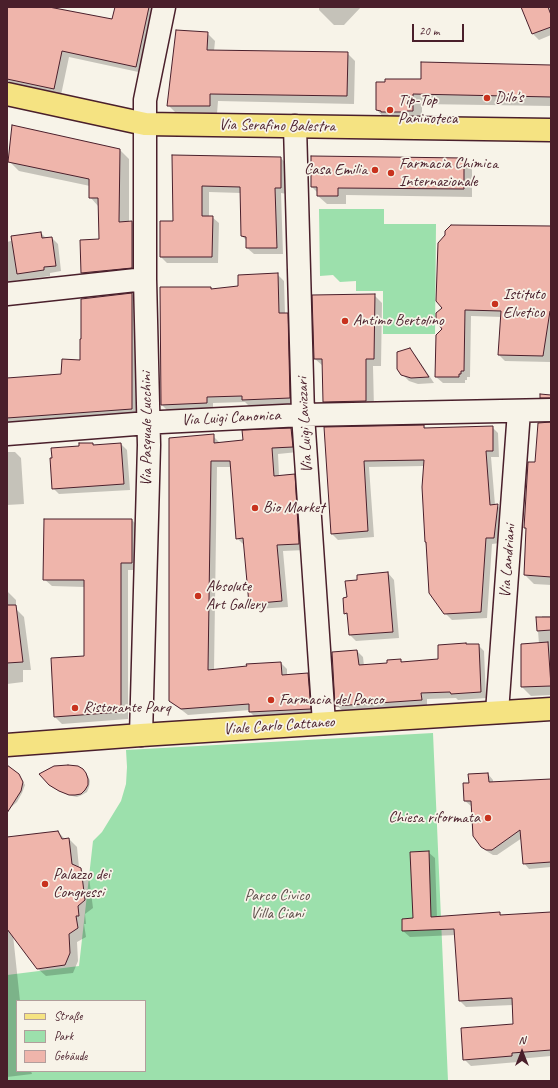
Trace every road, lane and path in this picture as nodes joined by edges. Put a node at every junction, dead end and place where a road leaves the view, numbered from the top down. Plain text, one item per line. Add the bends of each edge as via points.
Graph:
1 (164, 7) edge
2 (7, 94) edge
3 (145, 124) junction
4 (295, 126) junction
5 (551, 130) edge
6 (145, 279) junction
7 (7, 294) edge
8 (519, 410) junction
9 (551, 410) edge
10 (303, 415) junction
11 (149, 423) junction
12 (7, 434) edge
13 (551, 709) edge
14 (497, 712) junction
15 (324, 723) junction
16 (141, 735) junction
17 (7, 745) edge

1 - 3 street, Via Pasquale Lucchini via 145,100
2 - 3 main road, Via Serafino Balestra
3 - 4 main road, Via Serafino Balestra
3 - 6 street, Via Pasquale Lucchini
4 - 5 main road, Via Serafino Balestra
4 - 10 street, Via Luigi Lavizzari
6 - 7 street
6 - 11 street, Via Pasquale Lucchini
8 - 9 street, Via Luigi Canonica
8 - 10 street, Via Luigi Canonica
8 - 14 street, Via Landriani
10 - 11 street, Via Luigi Canonica
10 - 15 street, Via Luigi Lavizzari
11 - 12 street, Via Luigi Canonica
11 - 16 street, Via Pasquale Lucchini
13 - 14 main road, Viale Carlo Cattaneo
14 - 15 main road, Viale Carlo Cattaneo
15 - 16 main road, Viale Carlo Cattaneo
16 - 17 main road, Viale Carlo Cattaneo

